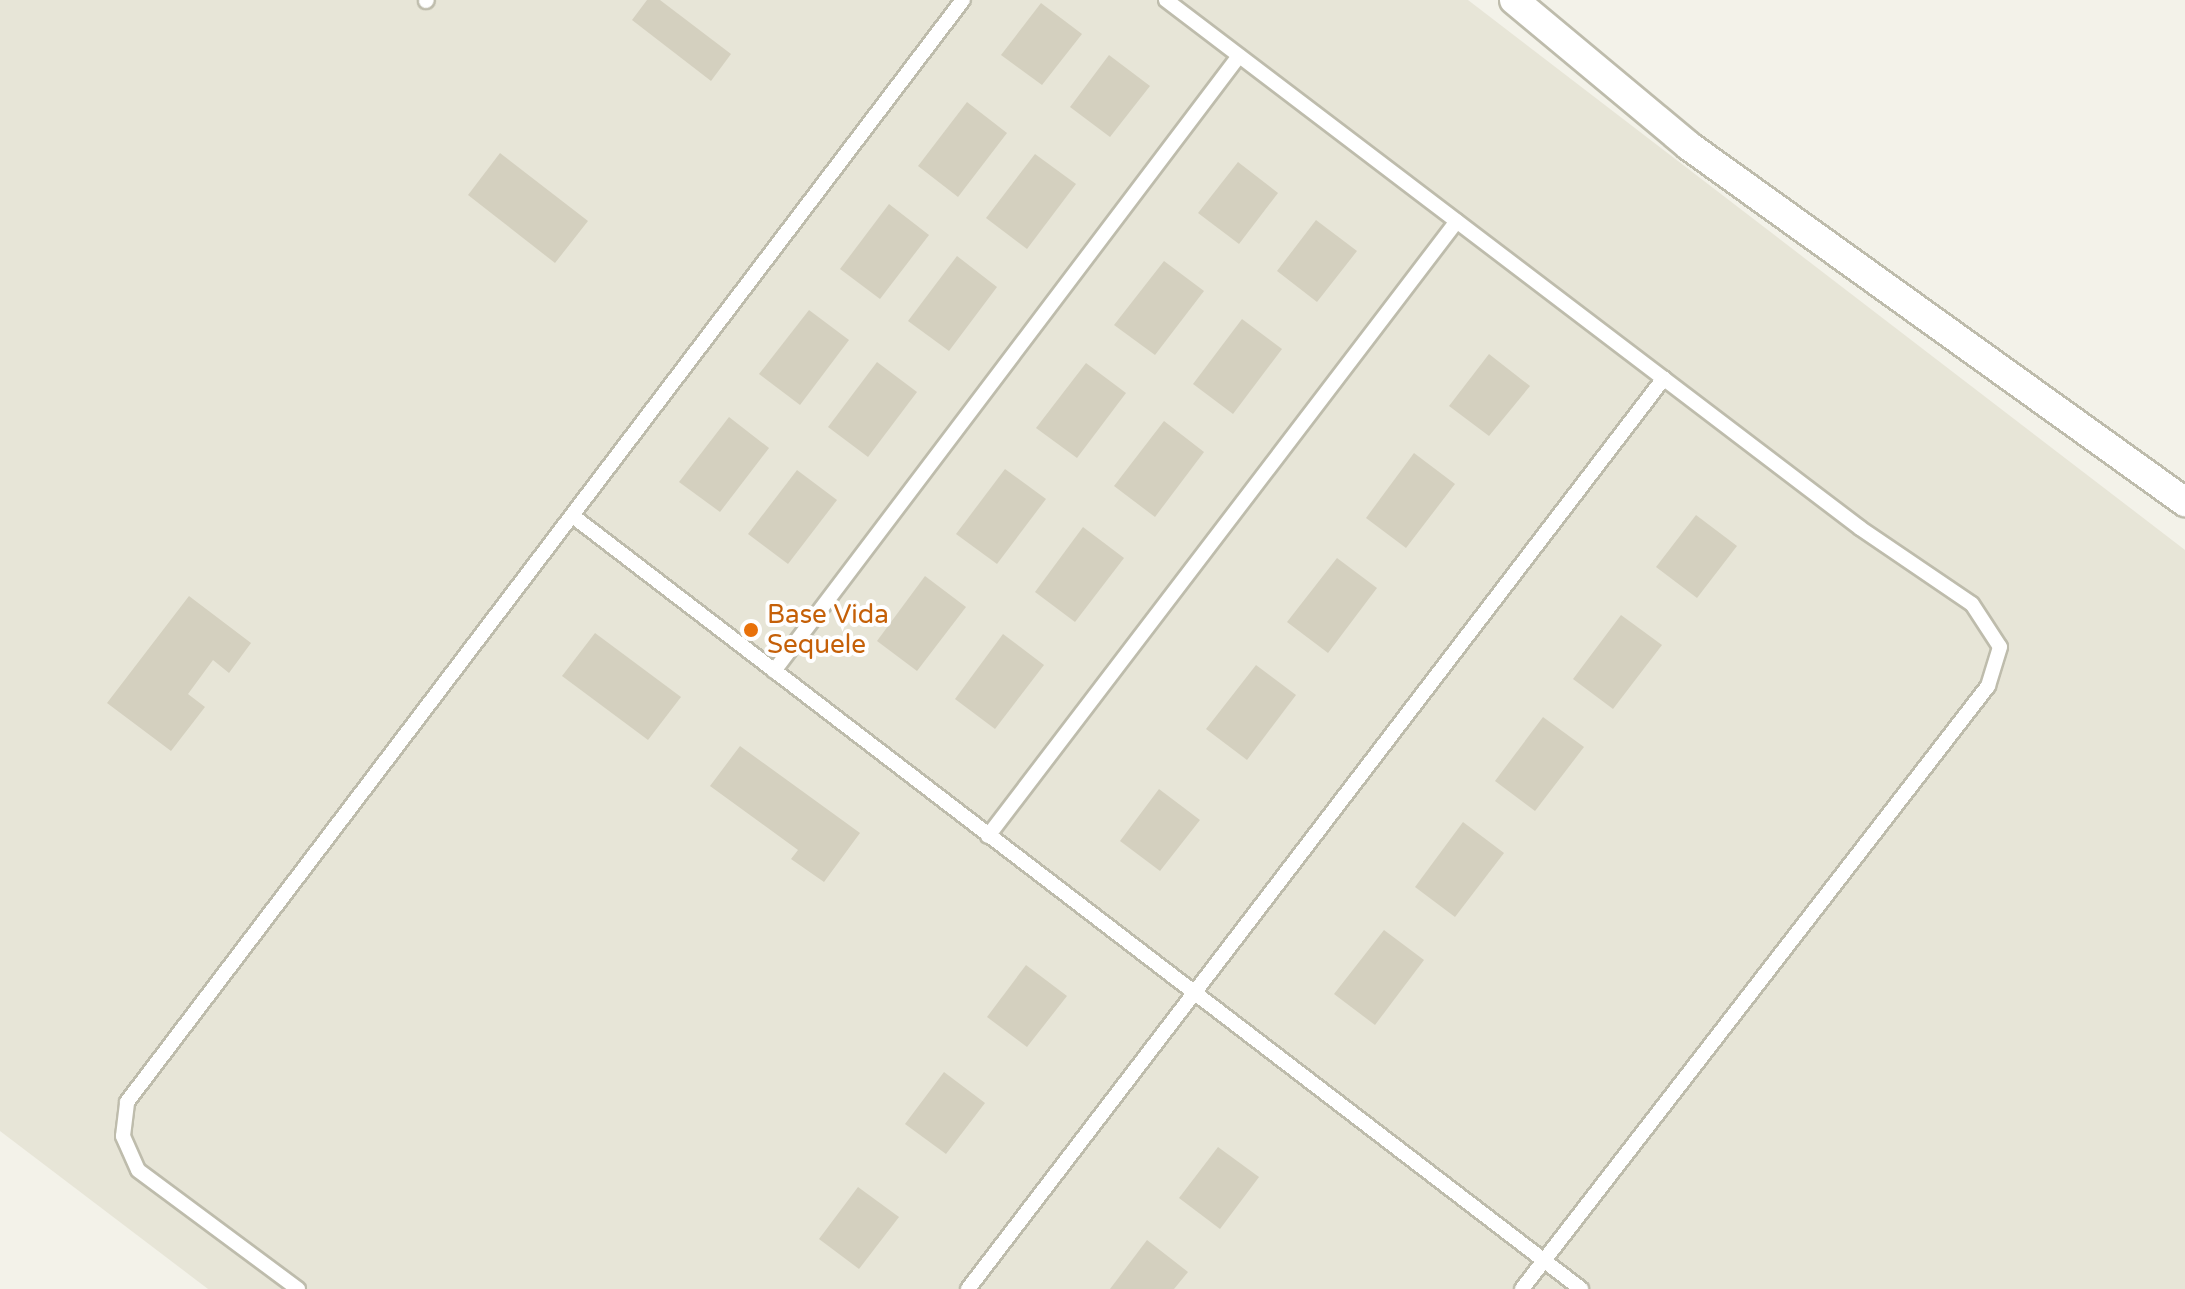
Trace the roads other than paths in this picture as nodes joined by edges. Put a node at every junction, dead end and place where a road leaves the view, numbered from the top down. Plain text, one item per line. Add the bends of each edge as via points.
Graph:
1 (963, 0) edge
2 (1166, 0) edge
3 (1514, 0) edge
4 (1239, 56) junction
5 (1457, 221) junction
6 (1664, 378) junction
7 (2185, 502) edge
8 (574, 517) junction
9 (774, 671) junction
10 (988, 836) junction
11 (1191, 991) junction
12 (1542, 1261) junction
13 (298, 1289) edge
14 (968, 1289) edge
15 (1522, 1289) edge
16 (1581, 1289) edge

1 - 8 lane
2 - 4 lane
3 - 7 street via 1689,146
4 - 5 lane
4 - 9 lane
5 - 6 lane
5 - 10 lane
6 - 11 lane
6 - 12 lane via 1972,604 2000,647 1988,686
8 - 9 lane
8 - 13 lane via 127,1102 123,1136 138,1170
9 - 10 lane
10 - 11 lane
11 - 12 lane
11 - 14 lane
12 - 15 lane
12 - 16 lane

